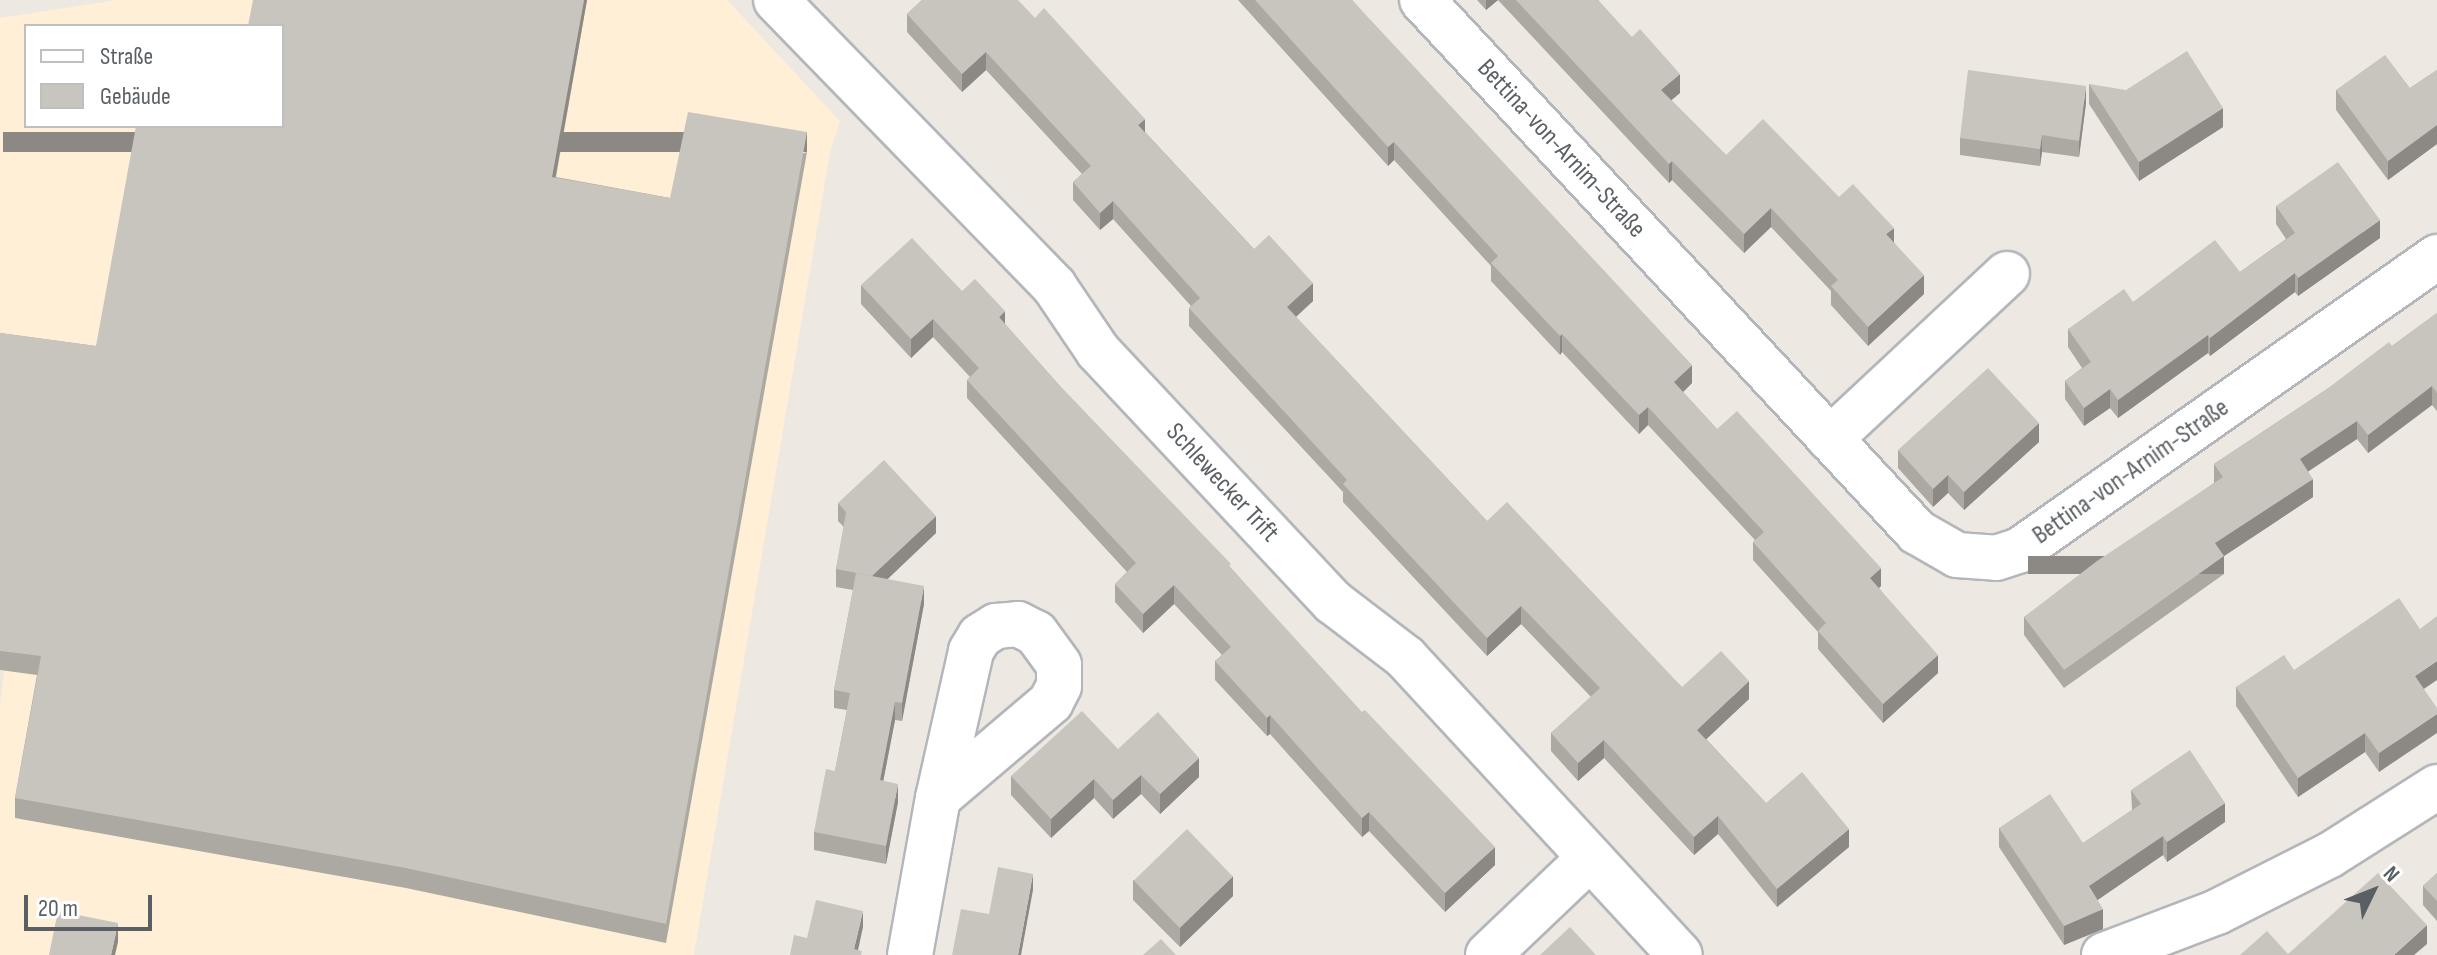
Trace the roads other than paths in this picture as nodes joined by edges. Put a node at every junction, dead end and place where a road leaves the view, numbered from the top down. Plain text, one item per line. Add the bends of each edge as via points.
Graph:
1 (776, 0) edge
2 (1422, 0) edge
3 (2437, 257) edge
4 (2007, 274) dead end
5 (1830, 439) junction
6 (2437, 787) edge
7 (938, 798) dead end
8 (1590, 858) junction
9 (910, 955) edge
10 (1488, 955) edge
11 (1680, 955) edge
12 (2104, 955) edge

1 - 8 street, Schlewecker Trift via 1054,286 1098,351 1333,602 1405,657
2 - 5 street, Bettina-von-Arnim-Straße
3 - 5 street, Bettina-von-Arnim-Straße via 2020,550 1996,558 1957,555 1917,532
4 - 5 street
6 - 12 street via 2315,862 2217,912
7 - 9 street
8 - 10 street
8 - 11 street, Schlewecker Trift

